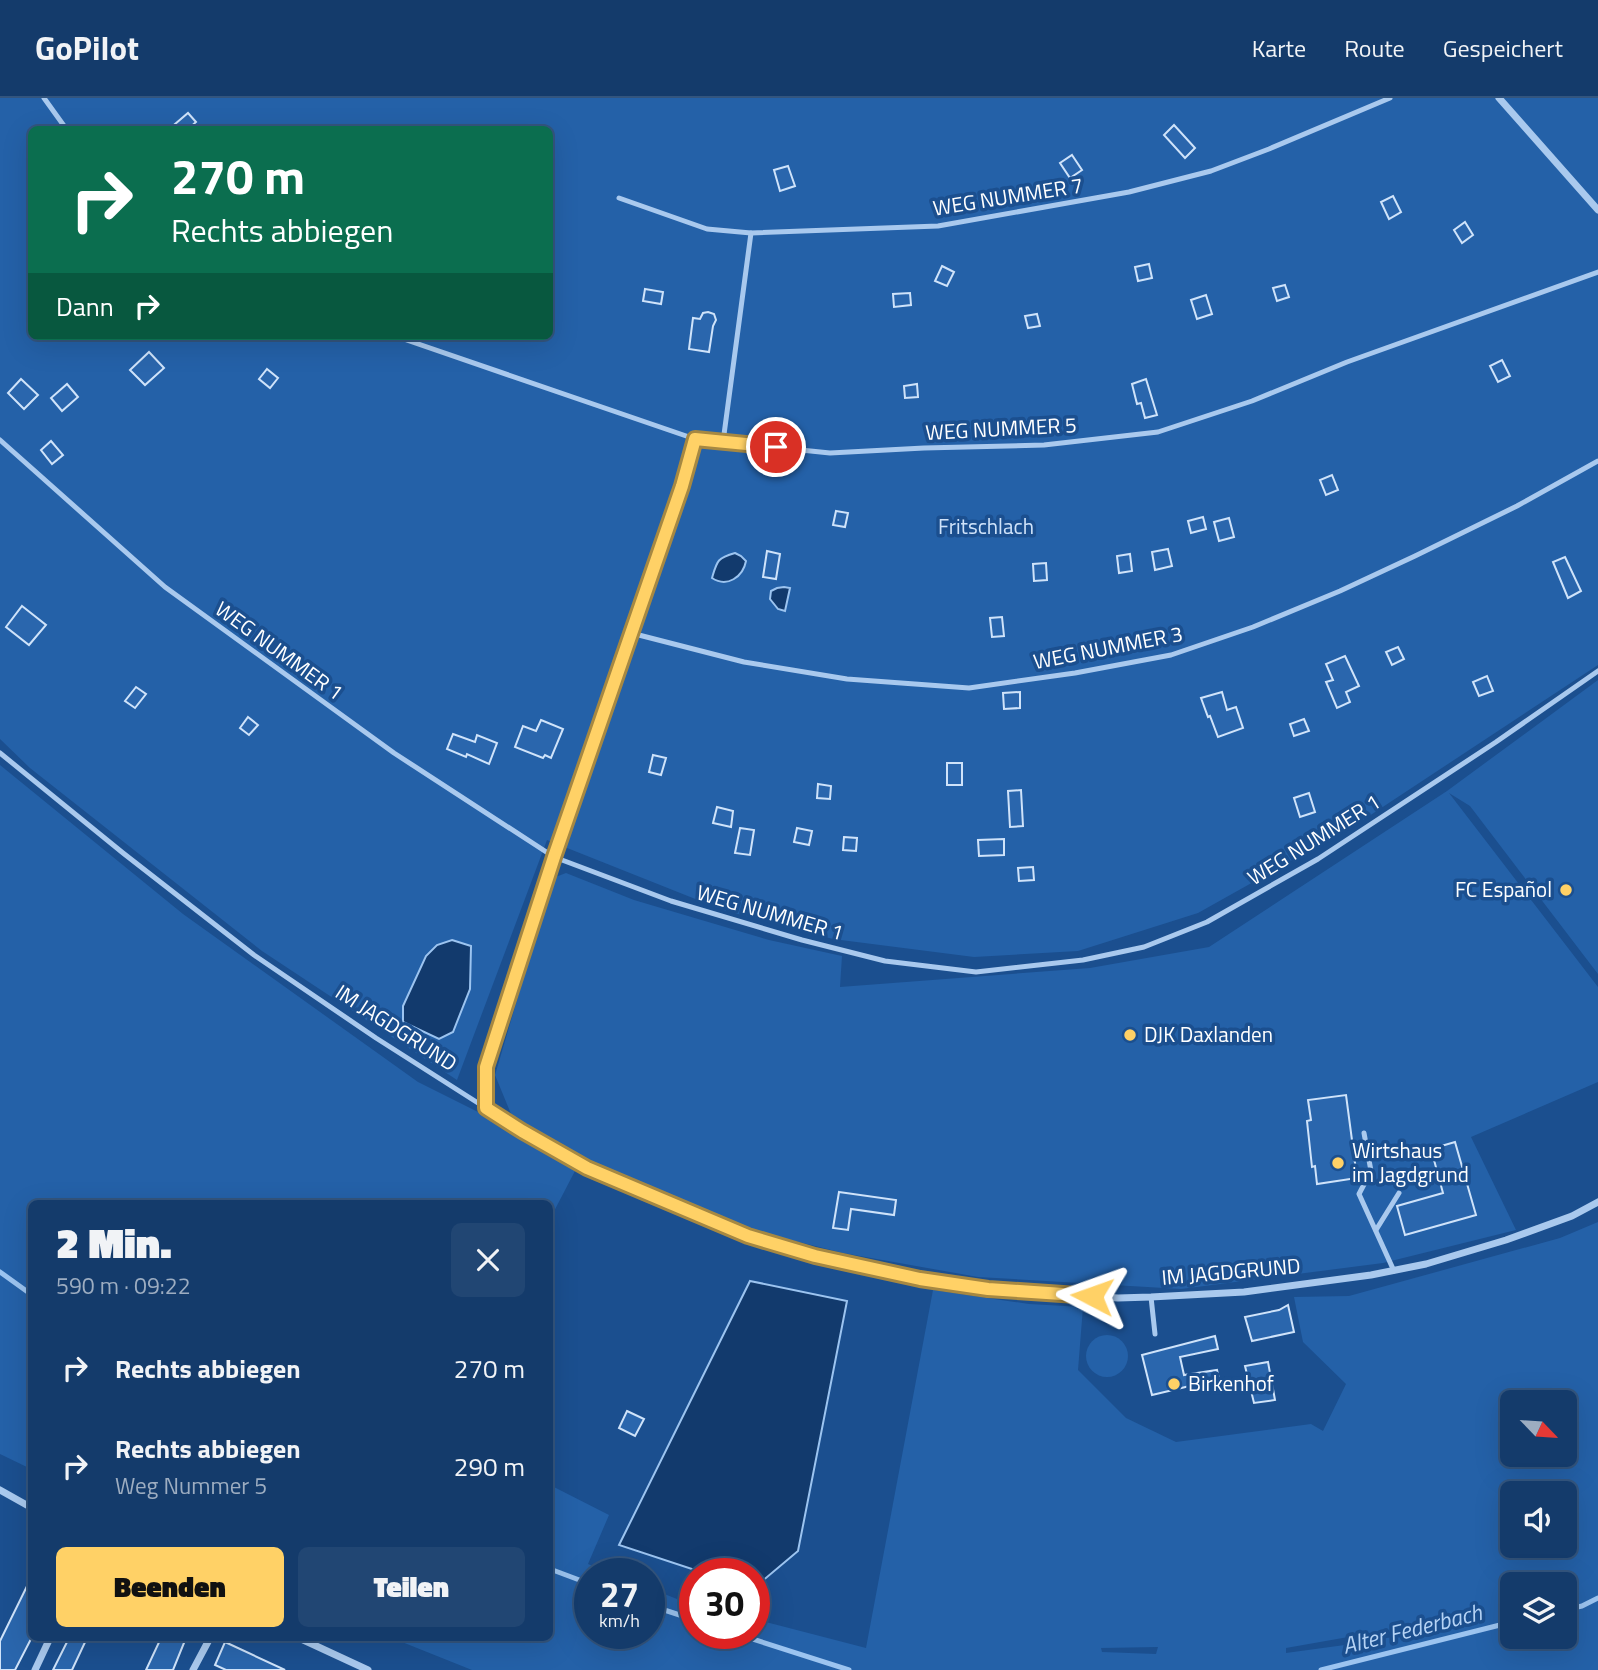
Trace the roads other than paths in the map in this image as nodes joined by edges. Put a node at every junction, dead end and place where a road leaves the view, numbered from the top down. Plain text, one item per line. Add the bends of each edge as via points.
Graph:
1 (44, 98) edge
2 (1390, 98) edge
3 (1499, 98) edge
4 (64, 126) edge
5 (619, 198) dead end
6 (1598, 210) edge
7 (751, 233) junction
8 (1598, 272) edge
9 (408, 340) edge
10 (695, 439) junction
11 (0, 440) edge
12 (723, 442) junction
13 (1598, 461) edge
14 (631, 633) junction
15 (1598, 671) edge
16 (0, 753) edge
17 (554, 857) junction
18 (486, 1108) junction
19 (1364, 1133) dead end
20 (1399, 1193) dead end
21 (1598, 1202) edge
22 (1376, 1230) junction
23 (748, 1236) joint
24 (1394, 1271) junction
25 (1151, 1297) junction
26 (1155, 1334) dead end
27 (0, 1490) edge
28 (28, 1506) edge
29 (49, 1641) edge
30 (208, 1641) edge
31 (304, 1641) edge
32 (349, 1666) edge
33 (35, 1670) edge
34 (193, 1670) edge
35 (368, 1670) edge

1 - 4 lane
2 - 7 lane, WEG NUMMER 7 via 1211,171 1129,192 938,226
3 - 6 street
5 - 7 lane, WEG NUMMER 7 via 707,229
7 - 12 lane
8 - 12 lane, WEG NUMMER 5 via 1158,432 1044,445 830,453
9 - 10 lane, WEG NUMMER 5
10 - 12 lane, WEG NUMMER 5
10 - 14 lane
11 - 17 lane, WEG NUMMER 1 via 165,587 394,753
13 - 14 lane, WEG NUMMER 3 via 1427,550 1265,622 1171,655 1075,673 969,688 847,679 744,662
14 - 17 lane
15 - 17 lane, WEG NUMMER 1 via 1318,859 1208,922 1144,947 1083,960 976,972 885,961 671,901
16 - 18 lane, IM JAGDGRUND via 254,955
17 - 18 lane via 486,1067
18 - 23 lane, IM JAGDGRUND via 587,1168
19 - 22 lane via 1371,1171 1359,1194
20 - 22 lane
21 - 24 street, IM JAGDGRUND via 1506,1240
22 - 24 lane
23 - 25 street, IM JAGDGRUND via 920,1279 988,1289
24 - 25 street, IM JAGDGRUND via 1244,1292
25 - 26 lane
27 - 28 street
29 - 33 street
30 - 34 street
31 - 32 street
32 - 35 street

